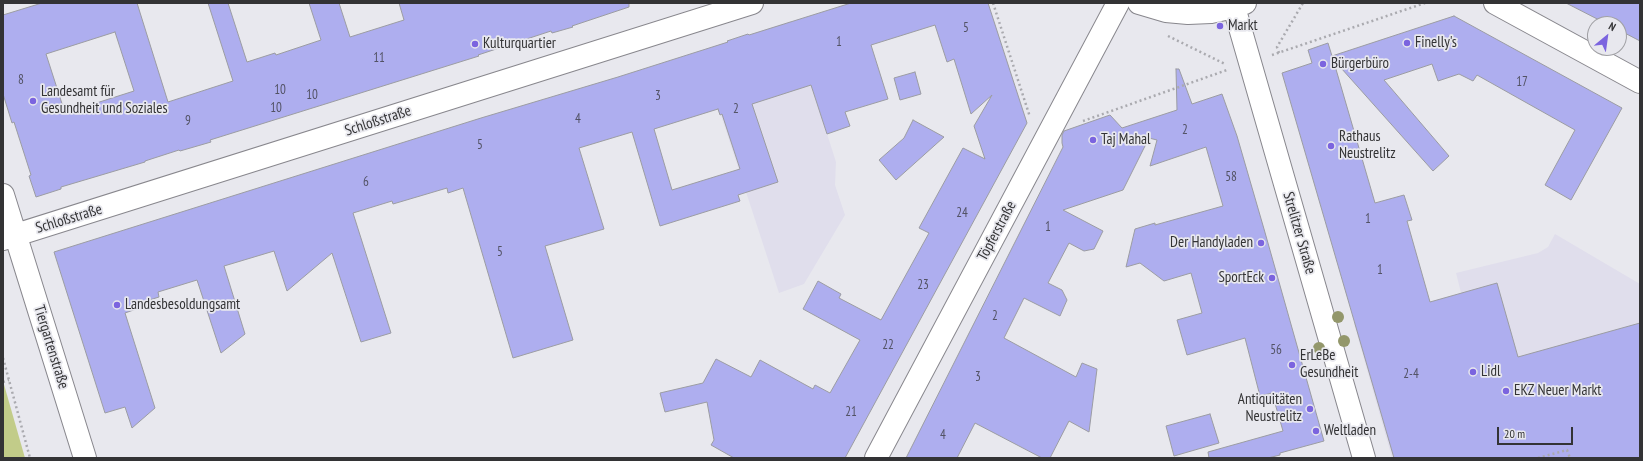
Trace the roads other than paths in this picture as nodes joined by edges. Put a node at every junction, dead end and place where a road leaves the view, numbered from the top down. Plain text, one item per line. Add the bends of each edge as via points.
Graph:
1 (752, 3) edge
2 (1118, 3) edge
3 (1139, 3) edge
4 (1495, 3) edge
5 (1239, 5) edge
6 (1640, 82) edge
7 (3, 195) edge
8 (10, 237) edge
9 (85, 458) edge
10 (876, 458) edge
11 (1364, 458) edge

1 - 8 street, Schloßstraße
2 - 10 street, Töpferstraße
3 - 5 street via 1166,11 1188,13 1211,12
4 - 6 street
5 - 11 street, Strelitzer Straße via 1252,72
7 - 8 street, Tiergartenstraße
8 - 9 street, Tiergartenstraße

